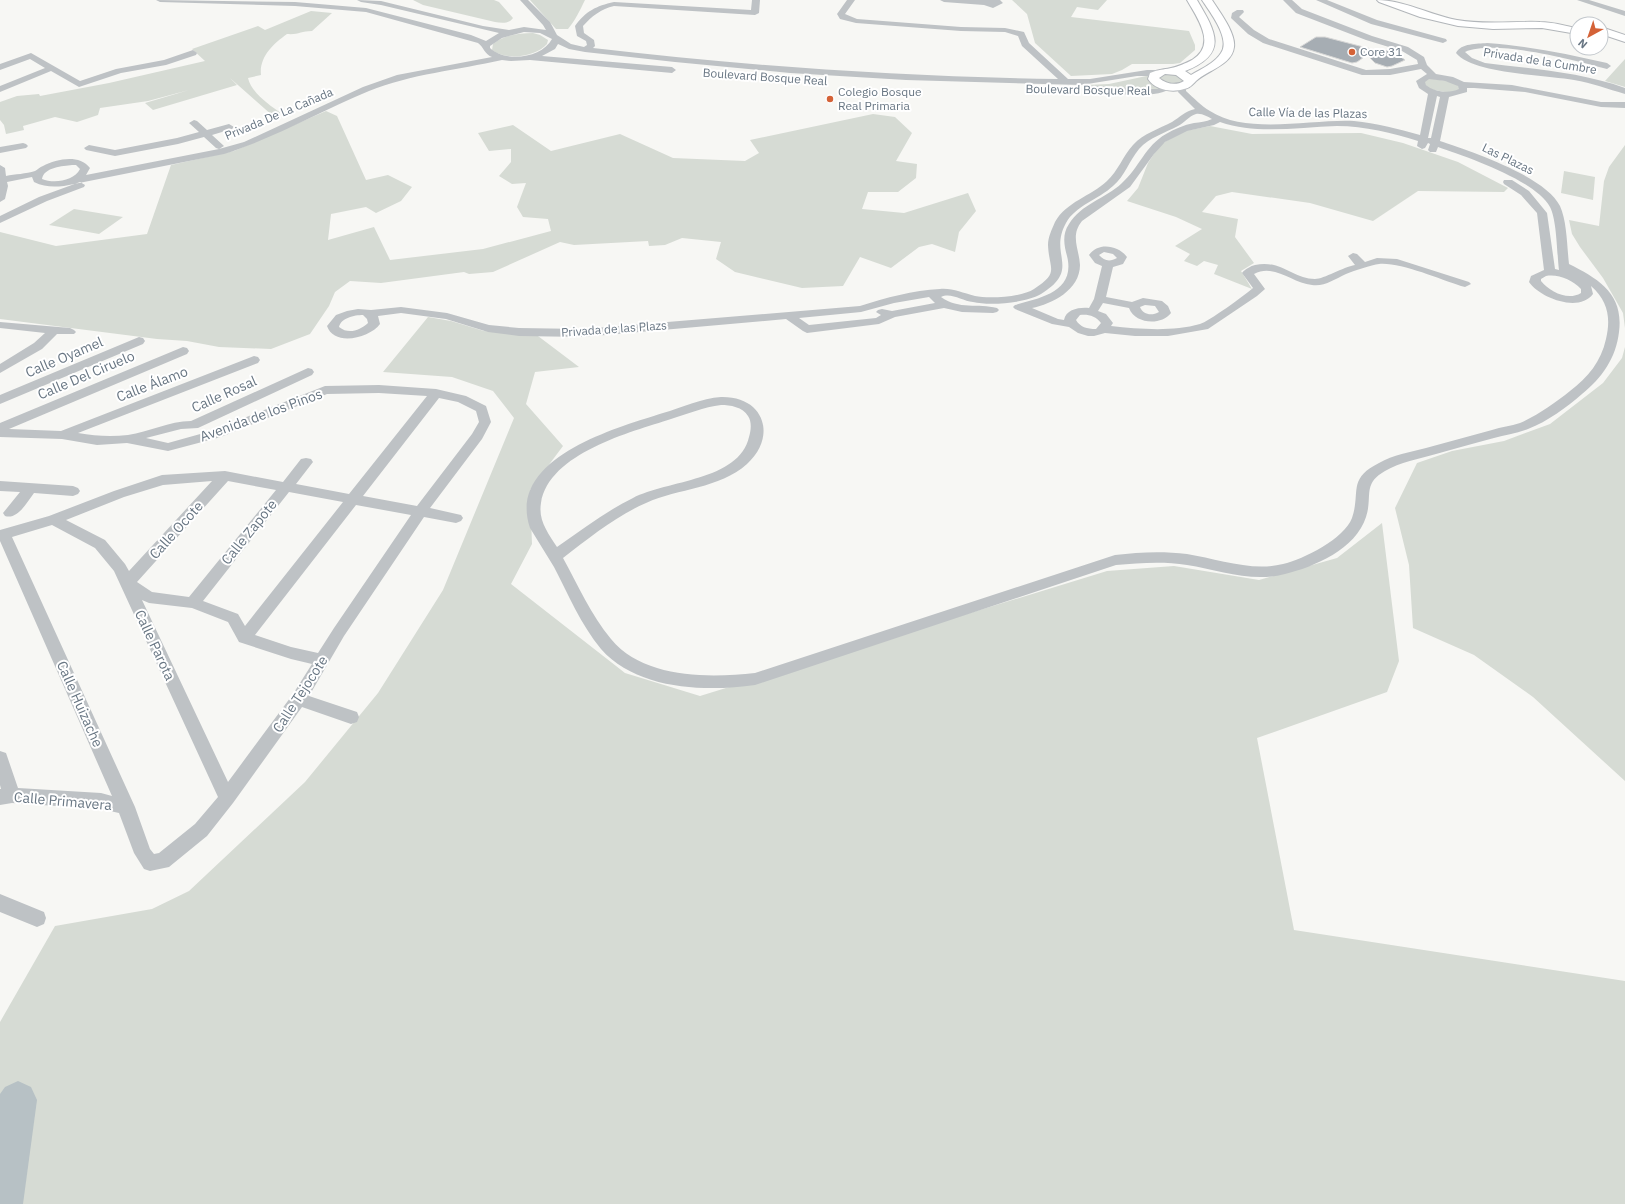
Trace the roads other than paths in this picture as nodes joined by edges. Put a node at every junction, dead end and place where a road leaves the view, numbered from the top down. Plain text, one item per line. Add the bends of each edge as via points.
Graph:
1 (160, 0) edge
2 (361, 0) edge
3 (524, 0) edge
4 (756, 0) edge
5 (851, 0) edge
6 (944, 0) edge
7 (1192, 0) edge
8 (1207, 0) edge
9 (1287, 0) edge
10 (1320, 0) edge
11 (1382, 0) edge
12 (1405, 0) edge
13 (1581, 0) edge
14 (255, 2) edge
15 (985, 3) dead end
16 (1240, 12) dead end
17 (1625, 14) edge
18 (1569, 21) edge
19 (529, 23) dead end
20 (1569, 30) edge
21 (520, 31) junction
22 (510, 32) junction
23 (1609, 33) edge
24 (1625, 34) edge
25 (1614, 35) junction
26 (555, 38) junction
27 (1625, 39) edge
28 (1443, 41) dead end
29 (1609, 42) edge
30 (486, 48) junction
31 (1625, 48) edge
32 (585, 50) junction
33 (193, 54) dead end
34 (501, 58) junction
35 (528, 58) junction
36 (1039, 58) junction
37 (1423, 66) junction
38 (1607, 66) dead end
39 (0, 67) edge
40 (52, 68) junction
41 (679, 70) dead end
42 (1174, 71) junction
43 (1156, 73) junction
44 (746, 76) dead end
45 (1433, 76) junction
46 (899, 81) junction
47 (1055, 82) junction
48 (1066, 82) junction
49 (1179, 85) junction
50 (1462, 85) junction
51 (0, 89) edge
52 (1625, 91) edge
53 (1433, 92) junction
54 (1445, 94) junction
55 (1625, 104) edge
56 (1204, 111) junction
57 (1188, 113) junction
58 (1214, 121) junction
59 (194, 123) dead end
60 (229, 127) dead end
61 (205, 134) junction
62 (194, 137) junction
63 (1423, 143) junction
64 (23, 146) dead end
65 (219, 146) junction
66 (1434, 147) junction
67 (89, 148) dead end
68 (0, 150) edge
69 (203, 150) junction
70 (0, 168) edge
71 (84, 168) junction
72 (104, 174) junction
73 (37, 177) junction
74 (64, 182) junction
75 (2, 183) junction
76 (53, 184) junction
77 (0, 199) edge
78 (43, 199) junction
79 (0, 220) edge
80 (1353, 256) dead end
81 (1108, 264) dead end
82 (1363, 266) junction
83 (1564, 269) junction
84 (1550, 272) junction
85 (1465, 284) dead end
86 (939, 292) junction
87 (1100, 299) junction
88 (1046, 300) junction
89 (882, 303) junction
90 (942, 304) junction
91 (1134, 306) dead end
92 (1019, 307) junction
93 (861, 309) junction
94 (1092, 312) junction
95 (370, 314) dead end
96 (892, 314) junction
97 (789, 316) junction
98 (1072, 319) junction
99 (1104, 324) junction
100 (0, 325) edge
101 (54, 331) junction
102 (70, 332) dead end
103 (139, 341) dead end
104 (183, 351) dead end
105 (254, 360) dead end
106 (0, 369) edge
107 (308, 372) dead end
108 (436, 393) junction
109 (0, 400) edge
110 (0, 428) edge
111 (0, 433) edge
112 (62, 435) junction
113 (127, 439) junction
114 (306, 462) dead end
115 (225, 476) junction
116 (0, 486) edge
117 (31, 488) junction
118 (285, 488) junction
119 (73, 491) dead end
120 (352, 500) junction
121 (420, 512) junction
122 (10, 513) dead end
123 (456, 518) dead end
124 (53, 520) junction
125 (2, 535) edge
126 (555, 556) junction
127 (127, 583) junction
128 (193, 603) junction
129 (244, 638) junction
130 (323, 660) junction
131 (299, 699) junction
132 (351, 717) dead end
133 (0, 758) edge
134 (6, 796) edge
135 (226, 798) junction
136 (126, 807) junction
137 (163, 861) joint
138 (0, 903) edge
139 (37, 918) dead end

1 - 14 street
2 - 22 street
3 - 26 street
4 - 32 street via 755,13 614,4 601,7 579,26 580,34 590,40 591,46
5 - 36 street via 841,14 850,20 1014,32 1021,34 1025,44
6 - 15 street
7 - 42 main road via 1210,32 1211,42 1208,53 1201,59 1191,66
8 - 49 main road, Boulevard Bosque Real via 1227,32 1230,46 1226,56 1219,63
9 - 37 street via 1299,10 1405,49 1421,59
10 - 28 street via 1374,22
11 - 20 main road via 1424,15 1458,23 1493,26 1542,25
12 - 18 main road via 1436,10 1468,15 1540,16
13 - 17 street
14 - 30 street via 366,10 468,37
16 - 37 street via 1235,18 1266,41 1365,73 1390,72
19 - 21 street
21 - 22 street, Boulevard Bosque Real
21 - 26 street, Boulevard Bosque Real via 538,31
22 - 30 street, Privada De La Cañada via 498,36
23 - 25 main road
24 - 25 street
25 - 27 main road
26 - 32 street, Boulevard Bosque Real via 564,45
26 - 35 street via 553,48
29 - 31 main road
30 - 34 street via 492,55
30 - 65 street, Privada De La Cañada via 470,58 433,64 357,86 238,140
32 - 46 street, Boulevard Bosque Real
33 - 40 street via 119,71 79,84
34 - 35 street, Privada De La Cañada
34 - 72 street, Privada De La Cañada via 400,77 366,89 247,144 221,152
35 - 41 street
36 - 47 street via 1040,64
36 - 48 street
37 - 45 street
38 - 52 street, Privada de la Cumbre via 1517,49 1476,46 1466,47 1460,51 1469,60 1484,65 1575,77
39 - 40 street via 31,56
40 - 51 street
42 - 43 main road
42 - 49 main road via 1184,74
43 - 48 street, Boulevard Bosque Real via 1135,74 1096,82
43 - 49 main road via 1153,77 1156,82
44 - 46 street, Boulevard Bosque Real
45 - 50 street via 1453,80
45 - 53 street via 1420,81 1422,87
46 - 47 street, Boulevard Bosque Real
46 - 49 street, Boulevard Bosque Real via 1144,92 1160,91
47 - 48 street, Boulevard Bosque Real
49 - 56 street, Calle Vía de las Plazas via 1182,92
49 - 57 street, Calle Vía de las Plazas via 1173,93 1184,104
50 - 54 street via 1464,90 1461,92
50 - 55 street via 1498,86 1614,106
53 - 54 street
53 - 63 street
54 - 66 street
56 - 57 street
56 - 58 street, Calle Vía de las Plazas
57 - 58 street, Calle Vía de las Plazas via 1198,119
57 - 86 street, Privada de las Plazs via 1176,124 1142,142 1120,174 1105,188 1076,206 1062,220 1053,241 1058,260 1056,273 1054,278 1033,294 997,301
58 - 63 street, Calle Vía de las Plazas via 1239,129 1265,132 1362,130
58 - 88 street via 1179,130 1164,139 1146,156 1125,186 1086,212 1074,225 1068,240 1074,270 1066,287 1054,298
59 - 61 street
60 - 61 street
61 - 62 street
61 - 65 street
62 - 67 street via 115,153
62 - 69 street
63 - 66 street, Las Plazas
64 - 68 street
65 - 69 street, Privada De La Cañada
66 - 83 street, Las Plazas via 1475,157 1505,170 1535,186 1547,197 1556,206
66 - 84 street, Las Plazas via 1498,176 1525,193 1542,213
69 - 71 street, Privada De La Cañada via 102,169
70 - 75 street
71 - 73 street, Privada De La Cañada via 79,163 49,166
71 - 74 street via 80,175
72 - 74 street, Privada De La Cañada
72 - 78 street
73 - 75 street
73 - 76 street via 46,184
74 - 76 street, Privada De La Cañada
75 - 77 street
76 - 78 street
78 - 79 street
80 - 82 street
81 - 87 street
82 - 85 street via 1376,261 1397,262
82 - 99 street via 1341,272 1328,280 1312,282 1271,267 1256,267 1248,273 1259,289 1204,327 1168,332 1136,332
83 - 84 street
83 - 84 street via 1580,280 1587,288 1587,294 1569,298 1544,291 1535,282 1535,278 1543,272
83 - 126 street via 1588,277 1602,288 1613,307 1615,326 1610,348 1604,362 1594,374 1566,400 1525,425 1406,458 1378,469 1364,484 1359,518 1351,532 1330,549 1284,569 1253,572 1165,557 1115,560 755,679 715,683 686,681 655,673 617,653 606,644 583,610
86 - 89 street, Privada de las Plazs
86 - 90 street via 934,297
87 - 91 street
87 - 94 street
88 - 92 street
88 - 98 street
89 - 93 street, Privada de las Plazs
89 - 96 street
90 - 92 street via 966,310
90 - 96 street, Privada de las Plazs
92 - 98 street via 1056,322
93 - 96 street, Privada de las Plazs
93 - 97 street, Privada de las Plazs
94 - 98 street via 1082,311
94 - 99 street via 1102,316
95 - 97 street, Privada de las Plazs via 401,310 447,316 488,328 519,332 583,333
96 - 97 street via 880,321 807,329
98 - 99 street via 1082,331 1093,332
100 - 101 street
101 - 102 street
101 - 106 street via 38,346
103 - 109 street, Calle Oyamel
104 - 110 street, Calle Del Ciruelo
105 - 112 street, Calle Álamo
107 - 113 street, Calle Rosal via 193,424
108 - 113 street, Avenida de los Pinos via 379,389 325,390 216,434 168,446
108 - 120 street
108 - 121 street, Calle Tejocote via 462,399 482,409 485,422
111 - 112 street, Avenida de los Pinos
112 - 113 street, Avenida de los Pinos via 97,441
114 - 118 street, Calle Zapote
115 - 118 street
115 - 124 street via 162,480
115 - 127 street, Calle Ocote
116 - 117 street
117 - 119 street
117 - 122 street
118 - 120 street
118 - 128 street, Calle Zapote
120 - 121 street
120 - 129 street
121 - 123 street
121 - 130 street, Calle Tejocote
124 - 125 street
124 - 127 street, Calle Parota via 100,544 120,568
125 - 136 street, Calle Huizache
126 - 126 street via 538,531 534,504 538,489 547,475 565,458 585,446 624,430 714,402 738,403 753,413 757,422 756,436 749,454 738,465 722,474 641,499 601,523
127 - 128 street via 149,596
127 - 135 street, Calle Parota
128 - 129 street via 233,618
129 - 130 street
130 - 131 street, Calle Tejocote
131 - 132 street
131 - 135 street, Calle Tejocote
133 - 134 street
134 - 136 street, Calle Primavera via 101,801
135 - 137 street, Calle Tejocote via 201,830
136 - 137 street, Calle Huizache via 143,853 150,863
138 - 139 street

